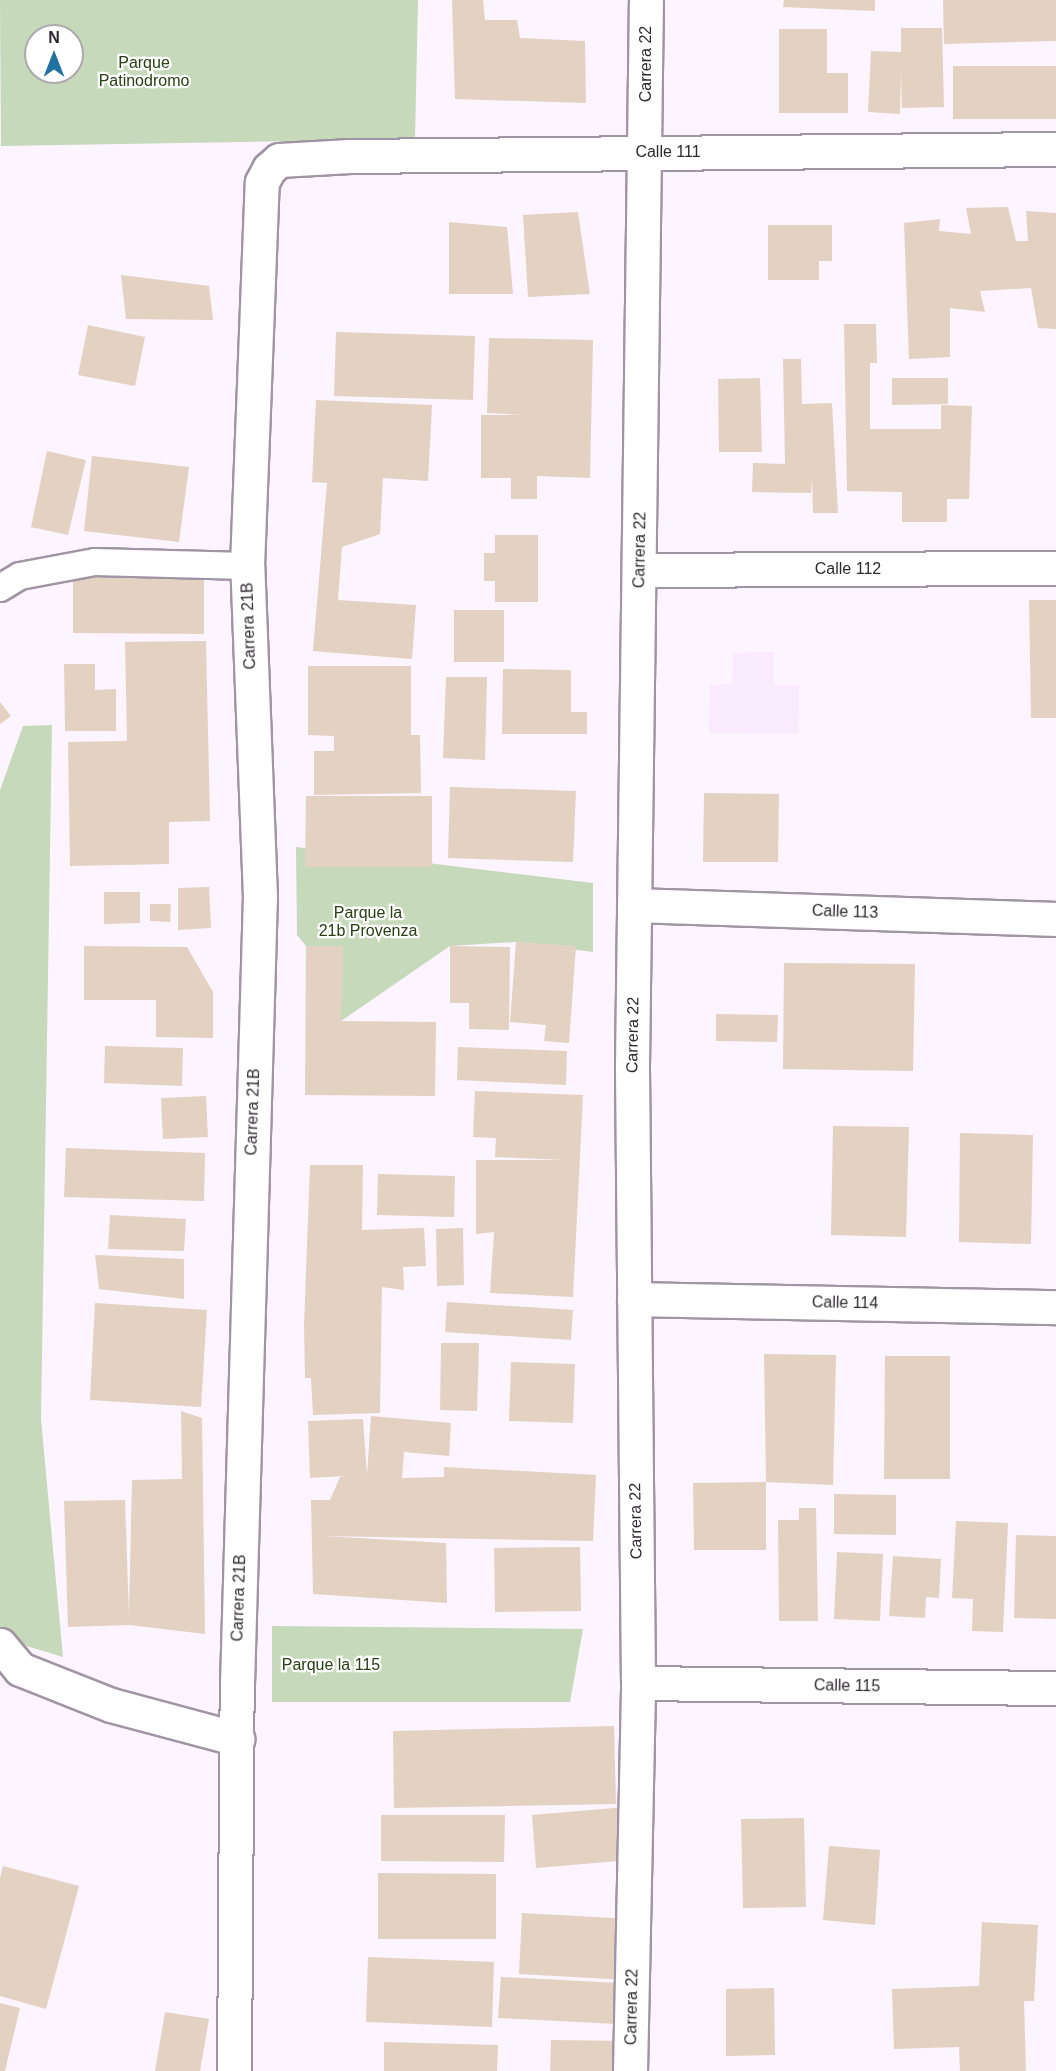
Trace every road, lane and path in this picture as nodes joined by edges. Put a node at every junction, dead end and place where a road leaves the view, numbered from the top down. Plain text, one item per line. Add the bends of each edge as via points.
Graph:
1 (646, 0) edge
2 (1056, 149) edge
3 (647, 152) junction
4 (279, 160) joint
5 (247, 566) junction
6 (1056, 568) edge
7 (640, 570) junction
8 (0, 588) edge
9 (634, 905) junction
10 (1056, 919) edge
11 (634, 1299) junction
12 (1056, 1307) edge
13 (7, 1660) edge
14 (638, 1683) junction
15 (1056, 1688) edge
16 (238, 1739) junction
17 (234, 2071) edge
18 (630, 2071) edge

1 - 3 street, Carrera 22
2 - 3 street, Calle 111
3 - 4 street, Calle 111
3 - 7 street, Carrera 22
4 - 5 street, Carrera 21B via 262,183
5 - 8 lane via 94,562 20,576
5 - 16 street, Carrera 21B via 260,897
6 - 7 street, Calle 112
7 - 9 street, Carrera 22
9 - 10 street, Calle 113
9 - 11 street, Carrera 22
11 - 12 street, Calle 114
11 - 14 street, Carrera 22
13 - 16 street via 111,1705
14 - 15 street, Calle 115
14 - 18 street, Carrera 22
16 - 17 street, Carrera 21B

